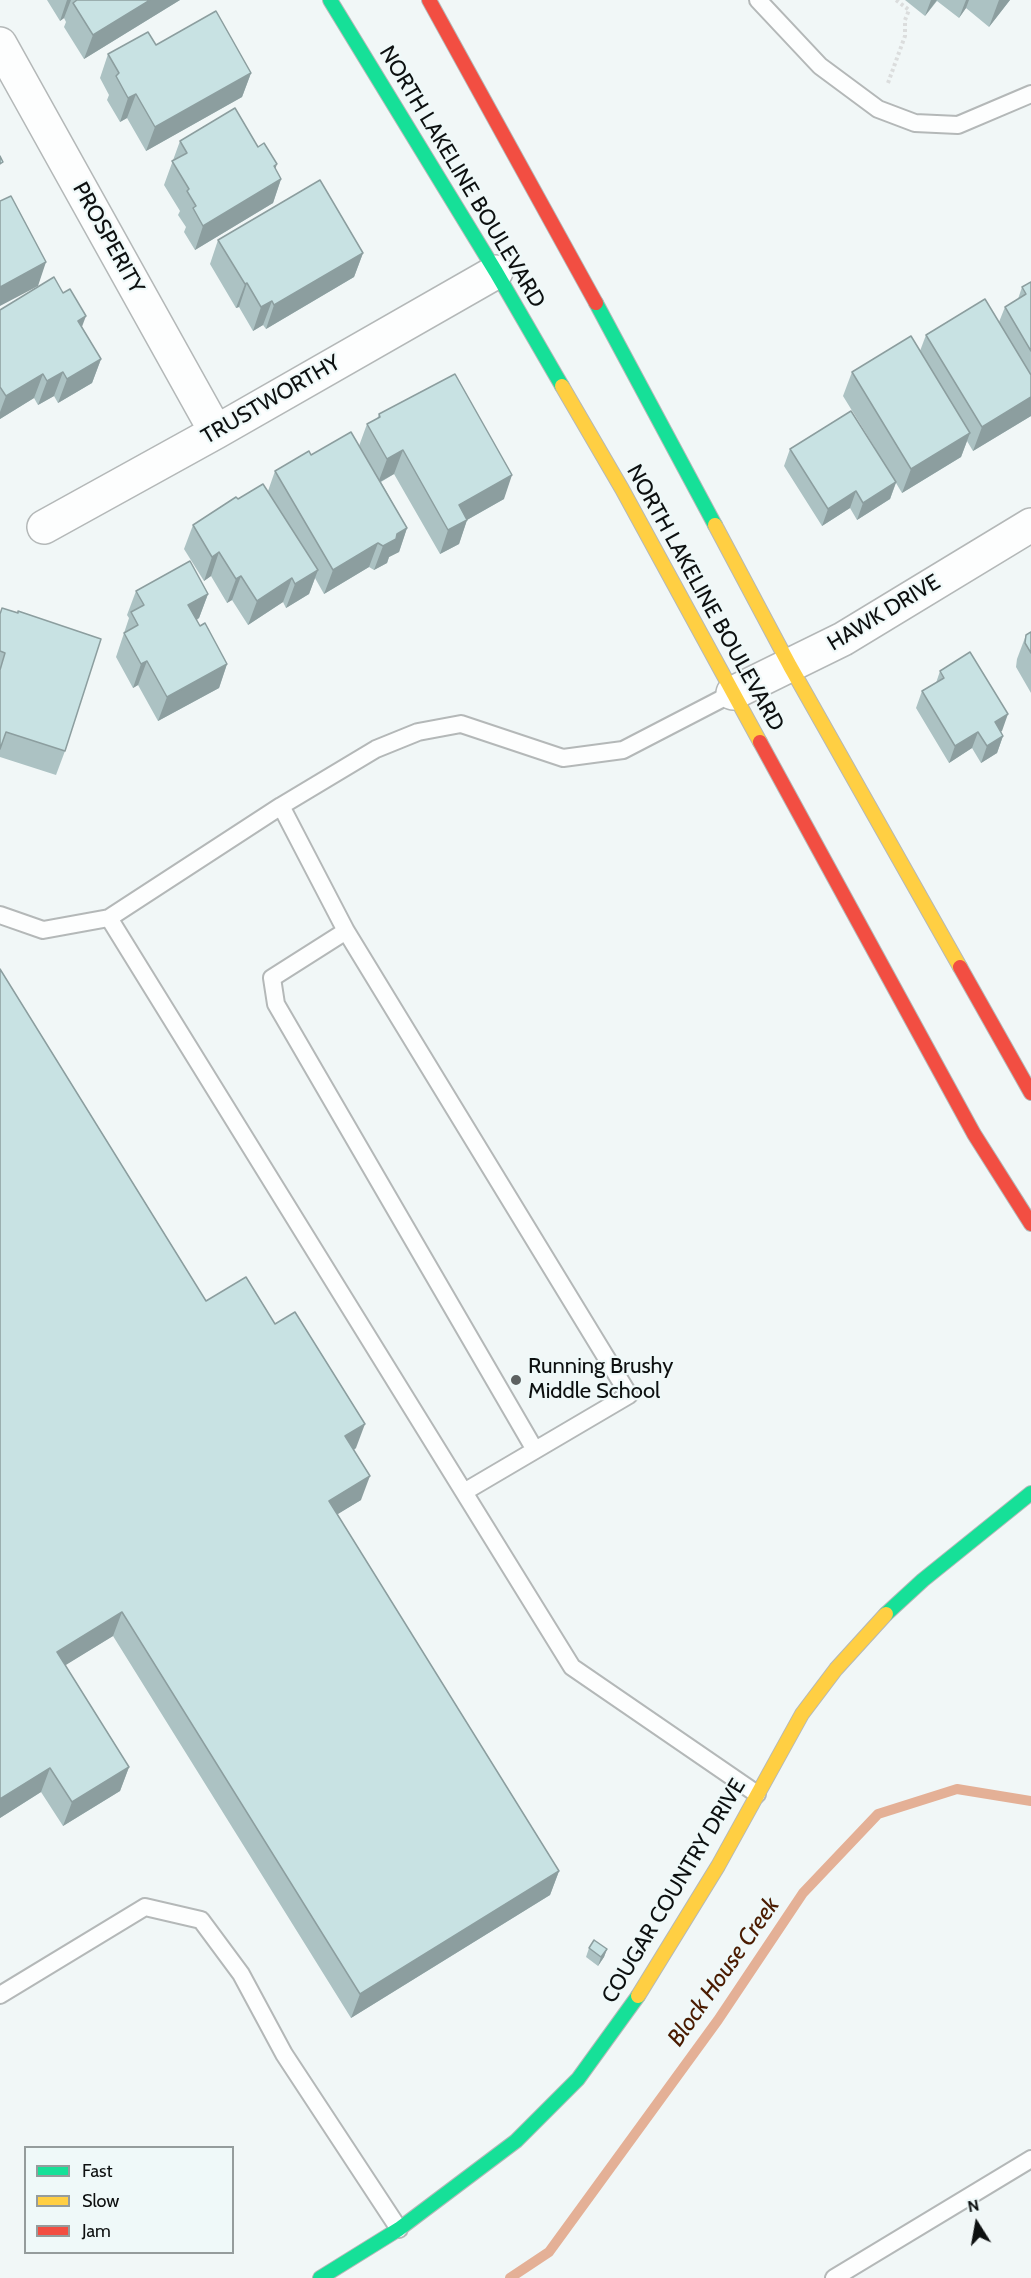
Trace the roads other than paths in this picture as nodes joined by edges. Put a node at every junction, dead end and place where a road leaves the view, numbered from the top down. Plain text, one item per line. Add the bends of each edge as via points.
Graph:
1 (330, 0) edge
2 (429, 0) edge
3 (758, 0) edge
4 (0, 44) edge
5 (1031, 94) edge
6 (496, 272) junction
7 (216, 432) junction
8 (1031, 525) edge
9 (44, 527) dead end
10 (790, 666) junction
11 (734, 693) junction
12 (281, 806) junction
13 (0, 915) edge
14 (110, 918) junction
15 (346, 931) junction
16 (1031, 1093) edge
17 (1031, 1224) edge
18 (535, 1450) junction
19 (464, 1492) junction
20 (1031, 1493) edge
21 (757, 1794) junction
22 (0, 1995) edge
23 (1031, 2159) edge
24 (399, 2229) junction
25 (320, 2278) edge
26 (834, 2278) edge

1 - 6 main road, NORTH LAKELINE BOULEVARD
2 - 10 main road, NORTH LAKELINE BOULEVARD via 560,235
3 - 5 lane via 820,66 878,109 915,123 958,125
4 - 7 street, PROSPERITY
6 - 7 street, TRUSTWORTHY
6 - 11 main road, NORTH LAKELINE BOULEVARD
7 - 9 street, TRUSTWORTHY
8 - 10 street, HAWK DRIVE via 843,639
10 - 11 street, HAWK DRIVE
10 - 16 main road, NORTH LAKELINE BOULEVARD
11 - 12 lane via 623,750 563,758 461,724 418,732 376,749
11 - 17 main road, NORTH LAKELINE BOULEVARD via 974,1134
12 - 14 lane
12 - 15 lane
13 - 14 lane via 42,930
14 - 19 lane
15 - 18 lane via 272,978 276,1004
15 - 18 lane via 629,1395
18 - 19 lane
19 - 21 lane via 572,1666
20 - 21 main road, COUGAR COUNTRY DRIVE via 876,1623 802,1714
21 - 24 main road, COUGAR COUNTRY DRIVE via 629,2011 578,2079 516,2141
22 - 24 lane via 145,1907 201,1920 241,1974 284,2054
23 - 26 lane
24 - 25 main road, COUGAR COUNTRY DRIVE

